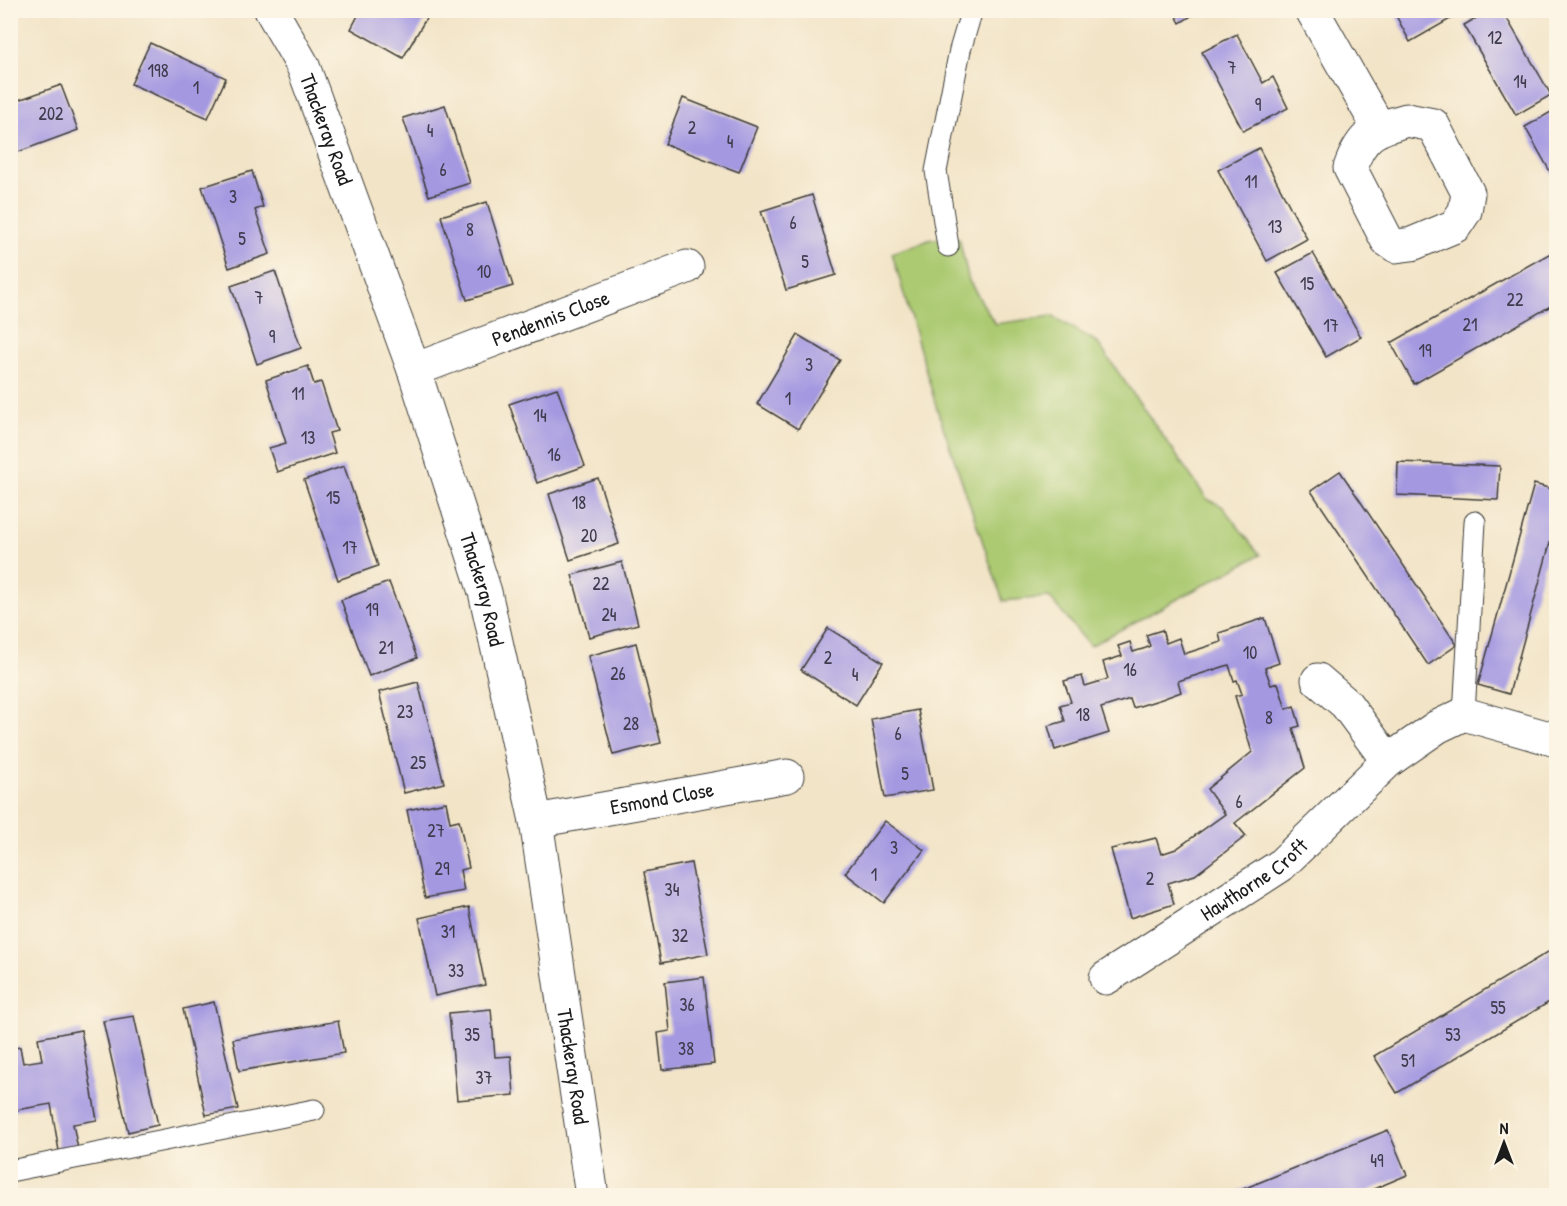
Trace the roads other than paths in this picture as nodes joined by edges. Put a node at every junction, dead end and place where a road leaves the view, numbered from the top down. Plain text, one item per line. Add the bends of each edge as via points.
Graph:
1 (271, 10) edge
2 (972, 10) edge
3 (1312, 10) edge
4 (1379, 128) dead end
5 (948, 246) dead end
6 (687, 267) dead end
7 (414, 370) junction
8 (1475, 522) dead end
9 (1318, 680) dead end
10 (1464, 714) junction
11 (1557, 740) edge
12 (1388, 761) junction
13 (787, 776) dead end
14 (536, 821) junction
15 (1106, 978) dead end
16 (314, 1110) dead end
17 (10, 1171) edge
18 (592, 1196) edge

1 - 7 street, Thackeray Road via 303,66
2 - 5 lane via 936,171
3 - 4 street
6 - 7 street, Pendennis Close
7 - 14 street, Thackeray Road via 484,592
8 - 10 lane
9 - 12 street via 1346,704
10 - 11 street
10 - 12 street, Hawthorne Croft via 1437,727
12 - 15 street, Hawthorne Croft via 1280,866
13 - 14 street, Esmond Close
14 - 18 street, Thackeray Road
16 - 17 lane

